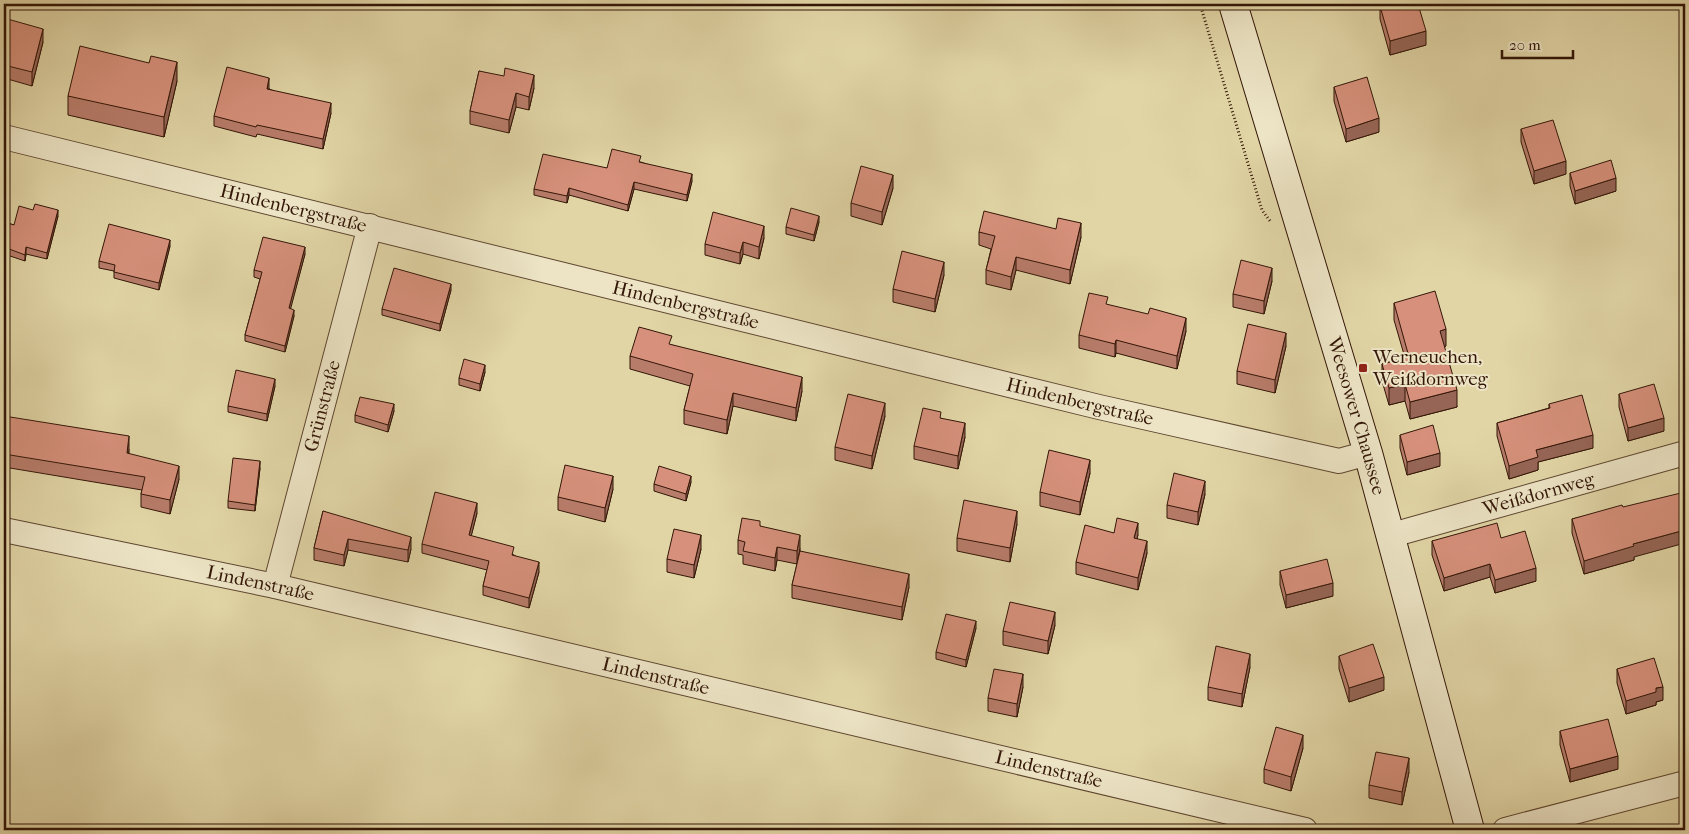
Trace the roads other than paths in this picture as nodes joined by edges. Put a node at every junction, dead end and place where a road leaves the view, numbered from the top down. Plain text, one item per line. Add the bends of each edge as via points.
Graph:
1 (1232, 4) edge
2 (4, 137) edge
3 (370, 226) junction
4 (1368, 453) junction
5 (1685, 453) edge
6 (4, 530) edge
7 (1392, 535) junction
8 (275, 586) junction
9 (1685, 783) edge
10 (1305, 830) edge
11 (1470, 830) edge
12 (1505, 830) edge

1 - 4 main road, Weesower Chaussee
2 - 3 street, Hindenbergstraße
3 - 4 street, Hindenbergstraße via 1109,409 1339,461
3 - 8 street, Grünstraße
4 - 7 main road, Weesower Chaussee
5 - 7 street, Weißdornweg
6 - 8 street, Lindenstraße
7 - 11 main road, Weesower Chaussee
8 - 10 street, Lindenstraße
9 - 12 street

